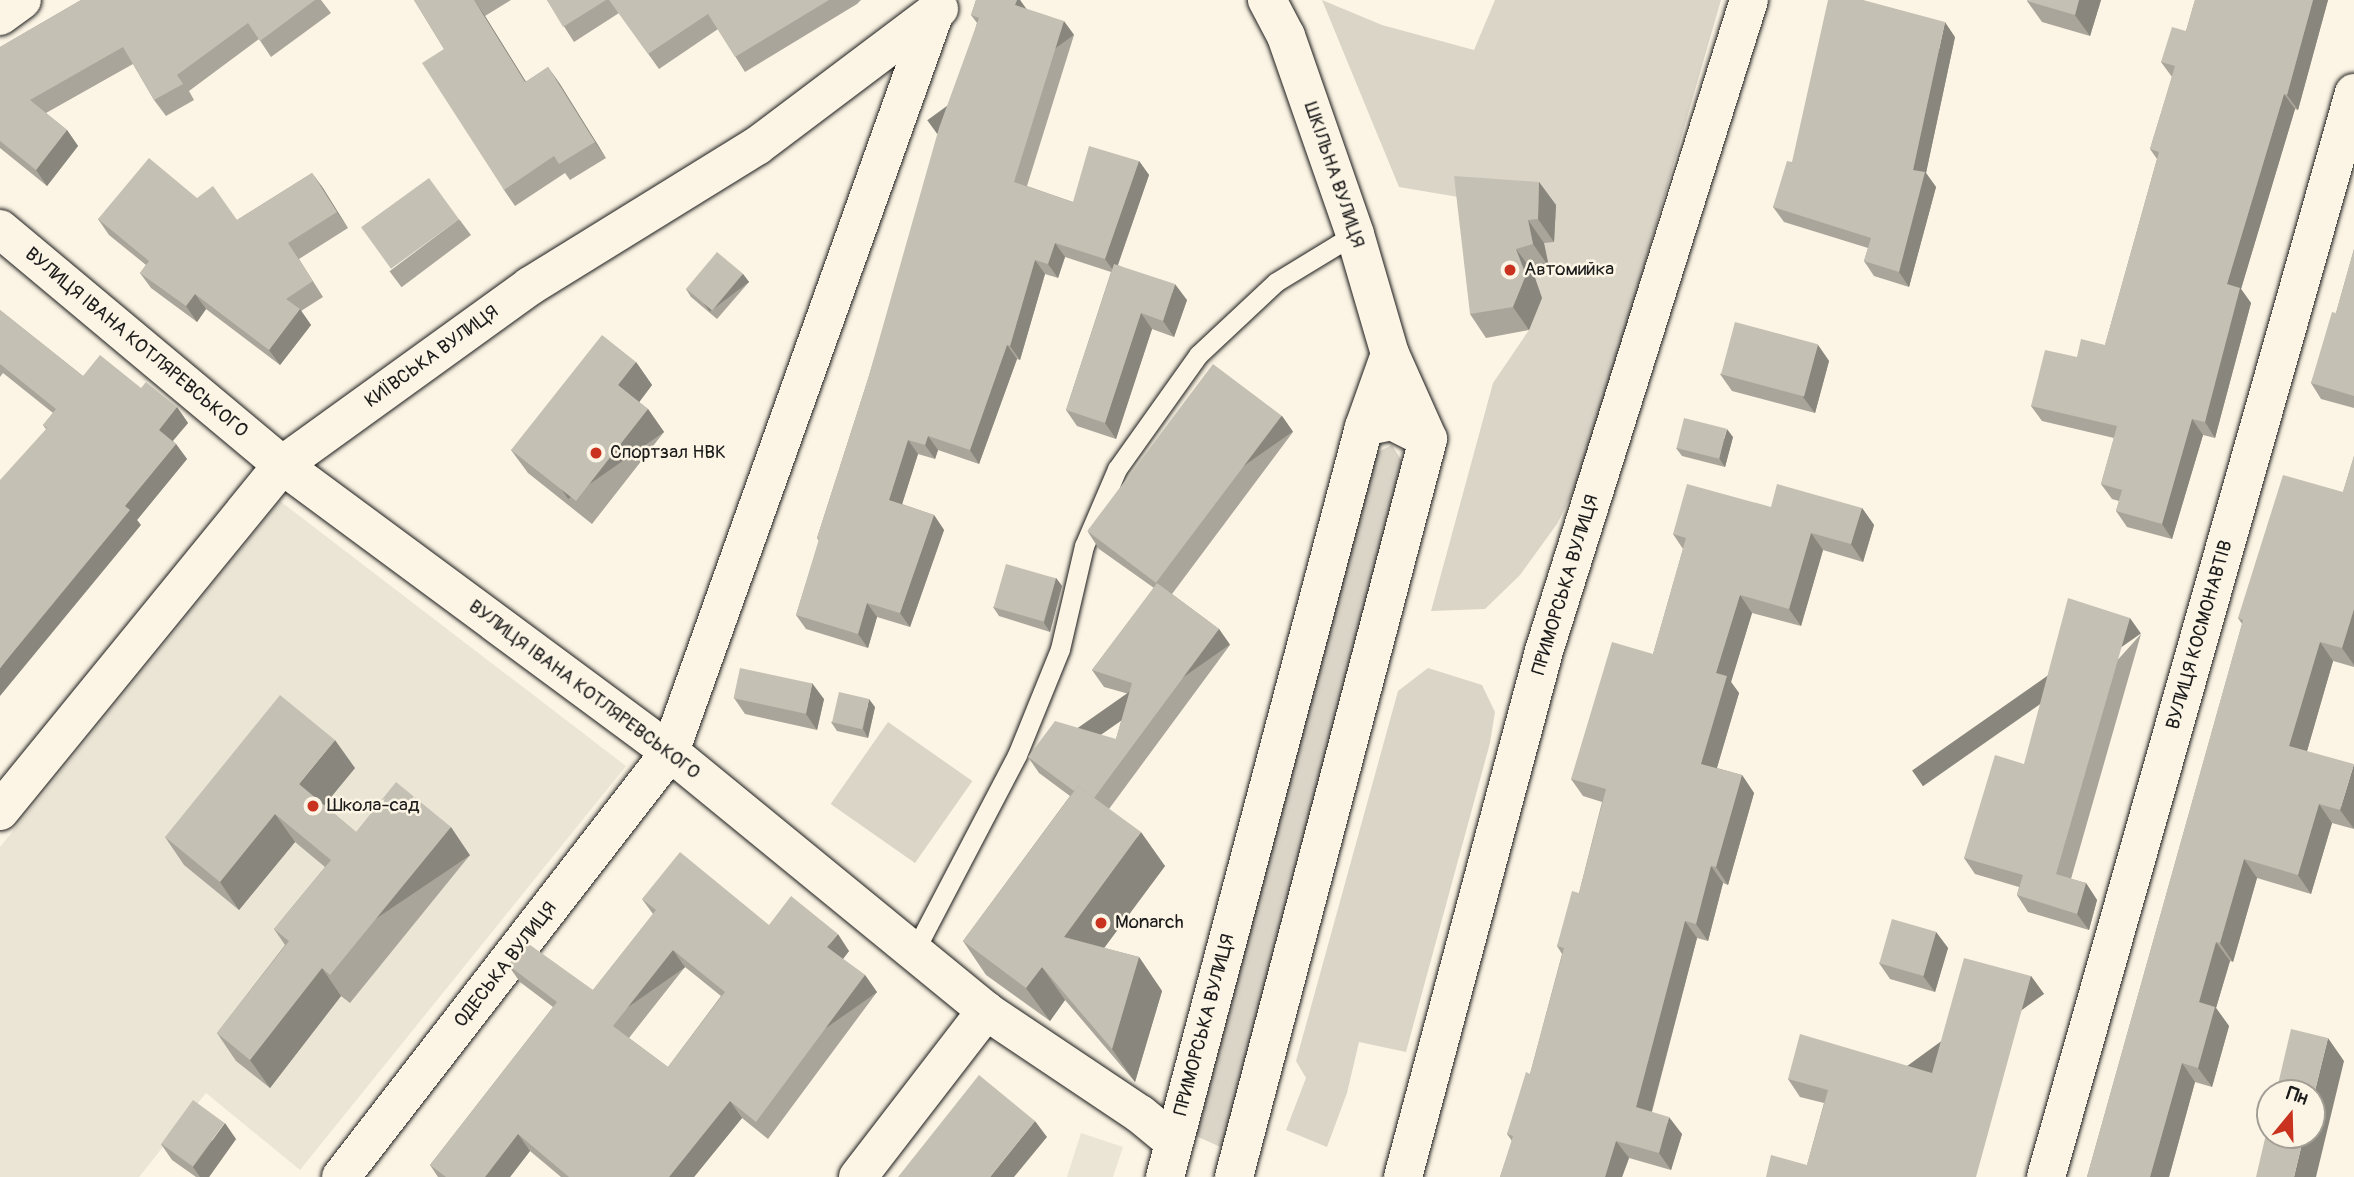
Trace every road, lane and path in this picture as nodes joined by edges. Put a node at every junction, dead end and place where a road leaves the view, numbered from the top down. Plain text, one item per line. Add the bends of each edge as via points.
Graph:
1 (22, 0) edge
2 (1267, 0) edge
3 (1749, 0) edge
4 (944, 6) edge
5 (0, 16) edge
6 (2354, 93) edge
7 (0, 229) edge
8 (1355, 233) junction
9 (1390, 354) junction
10 (1364, 427) junction
11 (1428, 439) junction
12 (282, 465) junction
13 (670, 752) junction
14 (0, 811) edge
15 (914, 952) junction
16 (986, 1011) junction
17 (1169, 1160) edge
18 (351, 1174) edge
19 (858, 1177) edge
20 (1234, 1177) edge
21 (1403, 1177) edge
22 (2046, 1177) edge

1 - 5 street
2 - 8 street, ШКІЛЬНА ВУЛИЦЯ via 1286,36
3 - 21 street, ПРИМОРСЬКА ВУЛИЦЯ via 1544,651
4 - 12 street, КИЇВСЬКА ВУЛИЦЯ via 757,146 530,286
4 - 13 street, ОДЕСЬКА ВУЛИЦЯ
6 - 22 street, ВУЛИЦЯ КОСМОНАВТІВ
7 - 12 street, ВУЛИЦЯ ІВАНА КОТЛЯРЕВСЬКОГО
8 - 9 street, ШКІЛЬНА ВУЛИЦЯ
8 - 15 lane via 1276,282 1198,355 1117,469 1084,545 1059,649 1017,755
9 - 10 street, ПРИМОРСЬКА ВУЛИЦЯ
9 - 11 street, ШКІЛЬНА ВУЛИЦЯ
10 - 11 street via 1392,421
10 - 17 street, ПРИМОРСЬКА ВУЛИЦЯ
11 - 20 street
12 - 13 street, ВУЛИЦЯ ІВАНА КОТЛЯРЕВСЬКОГО
12 - 14 street, КИЇВСЬКА ВУЛИЦЯ
13 - 15 street, ВУЛИЦЯ ІВАНА КОТЛЯРЕВСЬКОГО
13 - 18 street, ОДЕСЬКА ВУЛИЦЯ
15 - 16 street, ВУЛИЦЯ ІВАНА КОТЛЯРЕВСЬКОГО
16 - 17 street, ВУЛИЦЯ ІВАНА КОТЛЯРЕВСЬКОГО via 1140,1114
16 - 19 street

